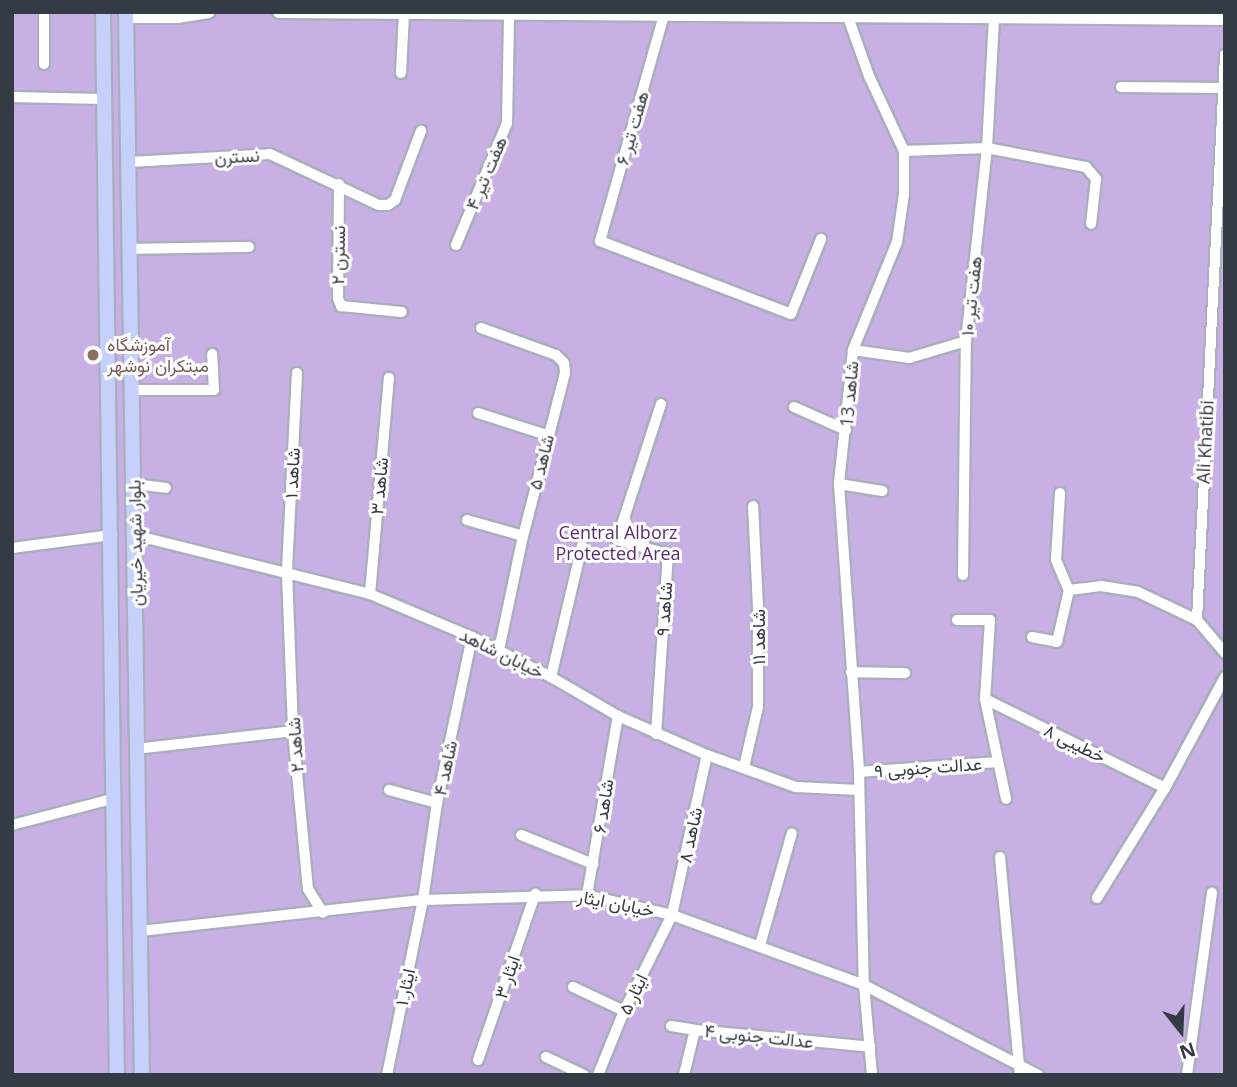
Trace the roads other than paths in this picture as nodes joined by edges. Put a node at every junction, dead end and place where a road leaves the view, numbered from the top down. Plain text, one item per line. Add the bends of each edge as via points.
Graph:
1 (44, 12) edge
2 (209, 12) edge
3 (279, 12) edge
4 (338, 13) edge
5 (404, 14) junction
6 (470, 14) edge
7 (564, 14) edge
8 (670, 14) edge
9 (865, 14) edge
10 (103, 15) edge
11 (126, 15) edge
12 (957, 15) edge
13 (1089, 15) edge
14 (509, 16) junction
15 (1001, 16) edge
16 (1198, 16) edge
17 (848, 17) junction
18 (1225, 19) edge
19 (1225, 55) edge
20 (44, 64) dead end
21 (401, 73) dead end
22 (1121, 87) dead end
23 (1223, 88) edge
24 (12, 97) edge
25 (103, 99) junction
26 (421, 131) dead end
27 (987, 148) junction
28 (904, 151) junction
29 (129, 162) junction
30 (339, 184) junction
31 (1221, 187) edge
32 (1091, 223) dead end
33 (821, 239) dead end
34 (456, 245) dead end
35 (249, 247) dead end
36 (131, 248) junction
37 (1219, 274) edge
38 (402, 312) dead end
39 (481, 328) dead end
40 (966, 341) junction
41 (853, 351) junction
42 (212, 354) dead end
43 (298, 373) dead end
44 (389, 378) dead end
45 (134, 390) junction
46 (661, 404) dead end
47 (794, 407) dead end
48 (478, 413) dead end
49 (846, 430) junction
50 (547, 435) junction
51 (134, 484) junction
52 (839, 484) junction
53 (166, 488) dead end
54 (882, 491) dead end
55 (1060, 493) dead end
56 (754, 506) dead end
57 (467, 520) dead end
58 (112, 535) junction
59 (134, 535) junction
60 (523, 536) junction
61 (582, 546) dead end
62 (12, 548) edge
63 (288, 573) junction
64 (963, 575) dead end
65 (1069, 590) junction
66 (370, 594) junction
67 (957, 620) dead end
68 (1197, 620) junction
69 (472, 637) junction
70 (1032, 637) dead end
71 (499, 650) junction
72 (1225, 653) edge
73 (851, 672) junction
74 (905, 673) dead end
75 (551, 677) junction
76 (1225, 677) edge
77 (985, 699) junction
78 (618, 716) junction
79 (293, 731) junction
80 (656, 734) junction
81 (136, 749) junction
82 (707, 755) junction
83 (997, 762) junction
84 (744, 767) junction
85 (859, 772) junction
86 (1166, 788) junction
87 (389, 790) dead end
88 (859, 790) junction
89 (112, 799) junction
90 (1006, 799) dead end
91 (437, 803) junction
92 (12, 824) edge
93 (792, 833) dead end
94 (521, 835) dead end
95 (1000, 857) dead end
96 (593, 864) junction
97 (1212, 893) dead end
98 (535, 894) junction
99 (587, 895) junction
100 (1097, 898) dead end
101 (423, 900) junction
102 (323, 913) junction
103 (673, 915) junction
104 (140, 931) junction
105 (760, 945) junction
106 (864, 985) junction
107 (573, 988) dead end
108 (624, 1011) junction
109 (671, 1026) dead end
110 (695, 1030) junction
111 (870, 1047) junction
112 (546, 1057) dead end
113 (478, 1060) dead end
114 (1020, 1070) edge
115 (117, 1075) edge
116 (142, 1075) edge
117 (387, 1075) edge
118 (584, 1075) edge
119 (597, 1075) edge
120 (684, 1075) edge
121 (872, 1075) edge
122 (1038, 1075) edge
123 (1187, 1075) edge

1 - 20 street
2 - 11 street via 177,17
3 - 4 street
4 - 5 street
5 - 6 street
5 - 21 street
6 - 14 street
7 - 8 street
7 - 14 street
8 - 17 street
8 - 33 street, هفت تیر ۶ via 600,241 791,314
9 - 12 street
9 - 17 street
10 - 11 main road
10 - 25 main road, بلوار شهید خیریان
11 - 29 main road, بلوار شهید خیریان
12 - 15 street
13 - 15 street
13 - 16 street
14 - 34 street, هفت تیر ۴ via 508,123
15 - 27 street, هفت تیر ۱۰
16 - 18 street
17 - 28 street, شاهد 13
19 - 23 street, Ali Khatibi
22 - 23 street
23 - 31 street, Ali Khatibi
24 - 25 street
25 - 58 main road, بلوار شهید خیریان
26 - 30 street, نسترن via 395,200 388,205 379,205
27 - 28 street
27 - 32 street via 1086,167 1097,179
27 - 40 street, هفت تیر ۱۰
28 - 41 street, شاهد 13 via 897,242
29 - 30 street, نسترن via 270,155
29 - 36 main road, بلوار شهید خیریان
30 - 38 street, نسترن ۲ via 341,306
31 - 37 street, Ali Khatibi
35 - 36 street
36 - 45 main road, بلوار شهید خیریان
37 - 68 street, Ali Khatibi
39 - 50 street, شاهد ۵ via 556,355 564,363
40 - 41 street via 909,358
40 - 64 street, هفت تیر ۱۰
41 - 49 street, شاهد 13
42 - 45 street via 214,390
43 - 63 street, شاهد ۱
44 - 66 street, شاهد ۳
45 - 51 main road, بلوار شهید خیریان
46 - 80 street, شاهد ۹ via 617,540 668,554
47 - 49 street
48 - 50 street
49 - 52 street, شاهد 13
50 - 60 street, شاهد ۵
51 - 53 street
51 - 59 main road, بلوار شهید خیریان
52 - 54 street
52 - 73 street, شاهد 13
55 - 65 street via 1056,560
56 - 84 street, شاهد ۱۱ via 758,707
57 - 60 street
58 - 59 main road
58 - 62 street
58 - 89 main road, بلوار شهید خیریان
59 - 63 street, خیابان شاهد
59 - 81 main road, بلوار شهید خیریان
60 - 71 street, شاهد ۵
61 - 75 street
63 - 66 street, خیابان شاهد
63 - 79 street, شاهد ۲
65 - 68 street via 1101,586 1138,592
65 - 70 street via 1057,642
66 - 69 street, خیابان شاهد
67 - 77 street via 990,620
68 - 72 street
69 - 71 street, خیابان شاهد
69 - 91 street, شاهد ۴
71 - 75 street, خیابان شاهد
73 - 74 street
73 - 85 street, شاهد 13
75 - 78 street, خیابان شاهد
76 - 86 street
77 - 83 street
77 - 86 street, خطیبی ۸
78 - 80 street, خیابان شاهد
78 - 96 street, شاهد ۶
79 - 81 street
79 - 102 street, شاهد ۲ via 308,889
80 - 82 street, خیابان شاهد
81 - 104 main road, بلوار شهید خیریان
82 - 84 street, خیابان شاهد
82 - 103 street, شاهد ۸
83 - 85 street, عدالت جنوبی ۹
83 - 90 street
84 - 88 street, خیابان شاهد via 796,787
85 - 88 street, شاهد 13
86 - 100 street
87 - 91 street
88 - 106 street, شاهد 13
89 - 92 street
89 - 115 main road, بلوار شهید خیریان
91 - 101 street, شاهد ۴
93 - 105 street
94 - 96 street
95 - 114 street
96 - 99 street, شاهد ۶
97 - 123 street
98 - 99 street, خیابان ایثار
98 - 101 street, خیابان ایثار
98 - 113 street, ایثار ۳
99 - 103 street, خیابان ایثار
101 - 102 street, خیابان ایثار
101 - 117 street, ایثار ۱
102 - 104 street, خیابان ایثار
103 - 105 street, خیابان ایثار
103 - 108 street, ایثار ۵
104 - 116 main road, بلوار شهید خیریان
105 - 106 street, خیابان ایثار
106 - 111 street, شاهد 13
106 - 114 street, خیابان ایثار
107 - 108 street
108 - 119 street, ایثار ۵
109 - 110 street
110 - 111 street, عدالت جنوبی ۴
110 - 120 street, عدالت جنوبی ۴
111 - 121 street, شاهد 13
112 - 118 street
114 - 122 street, خیابان ایثار

